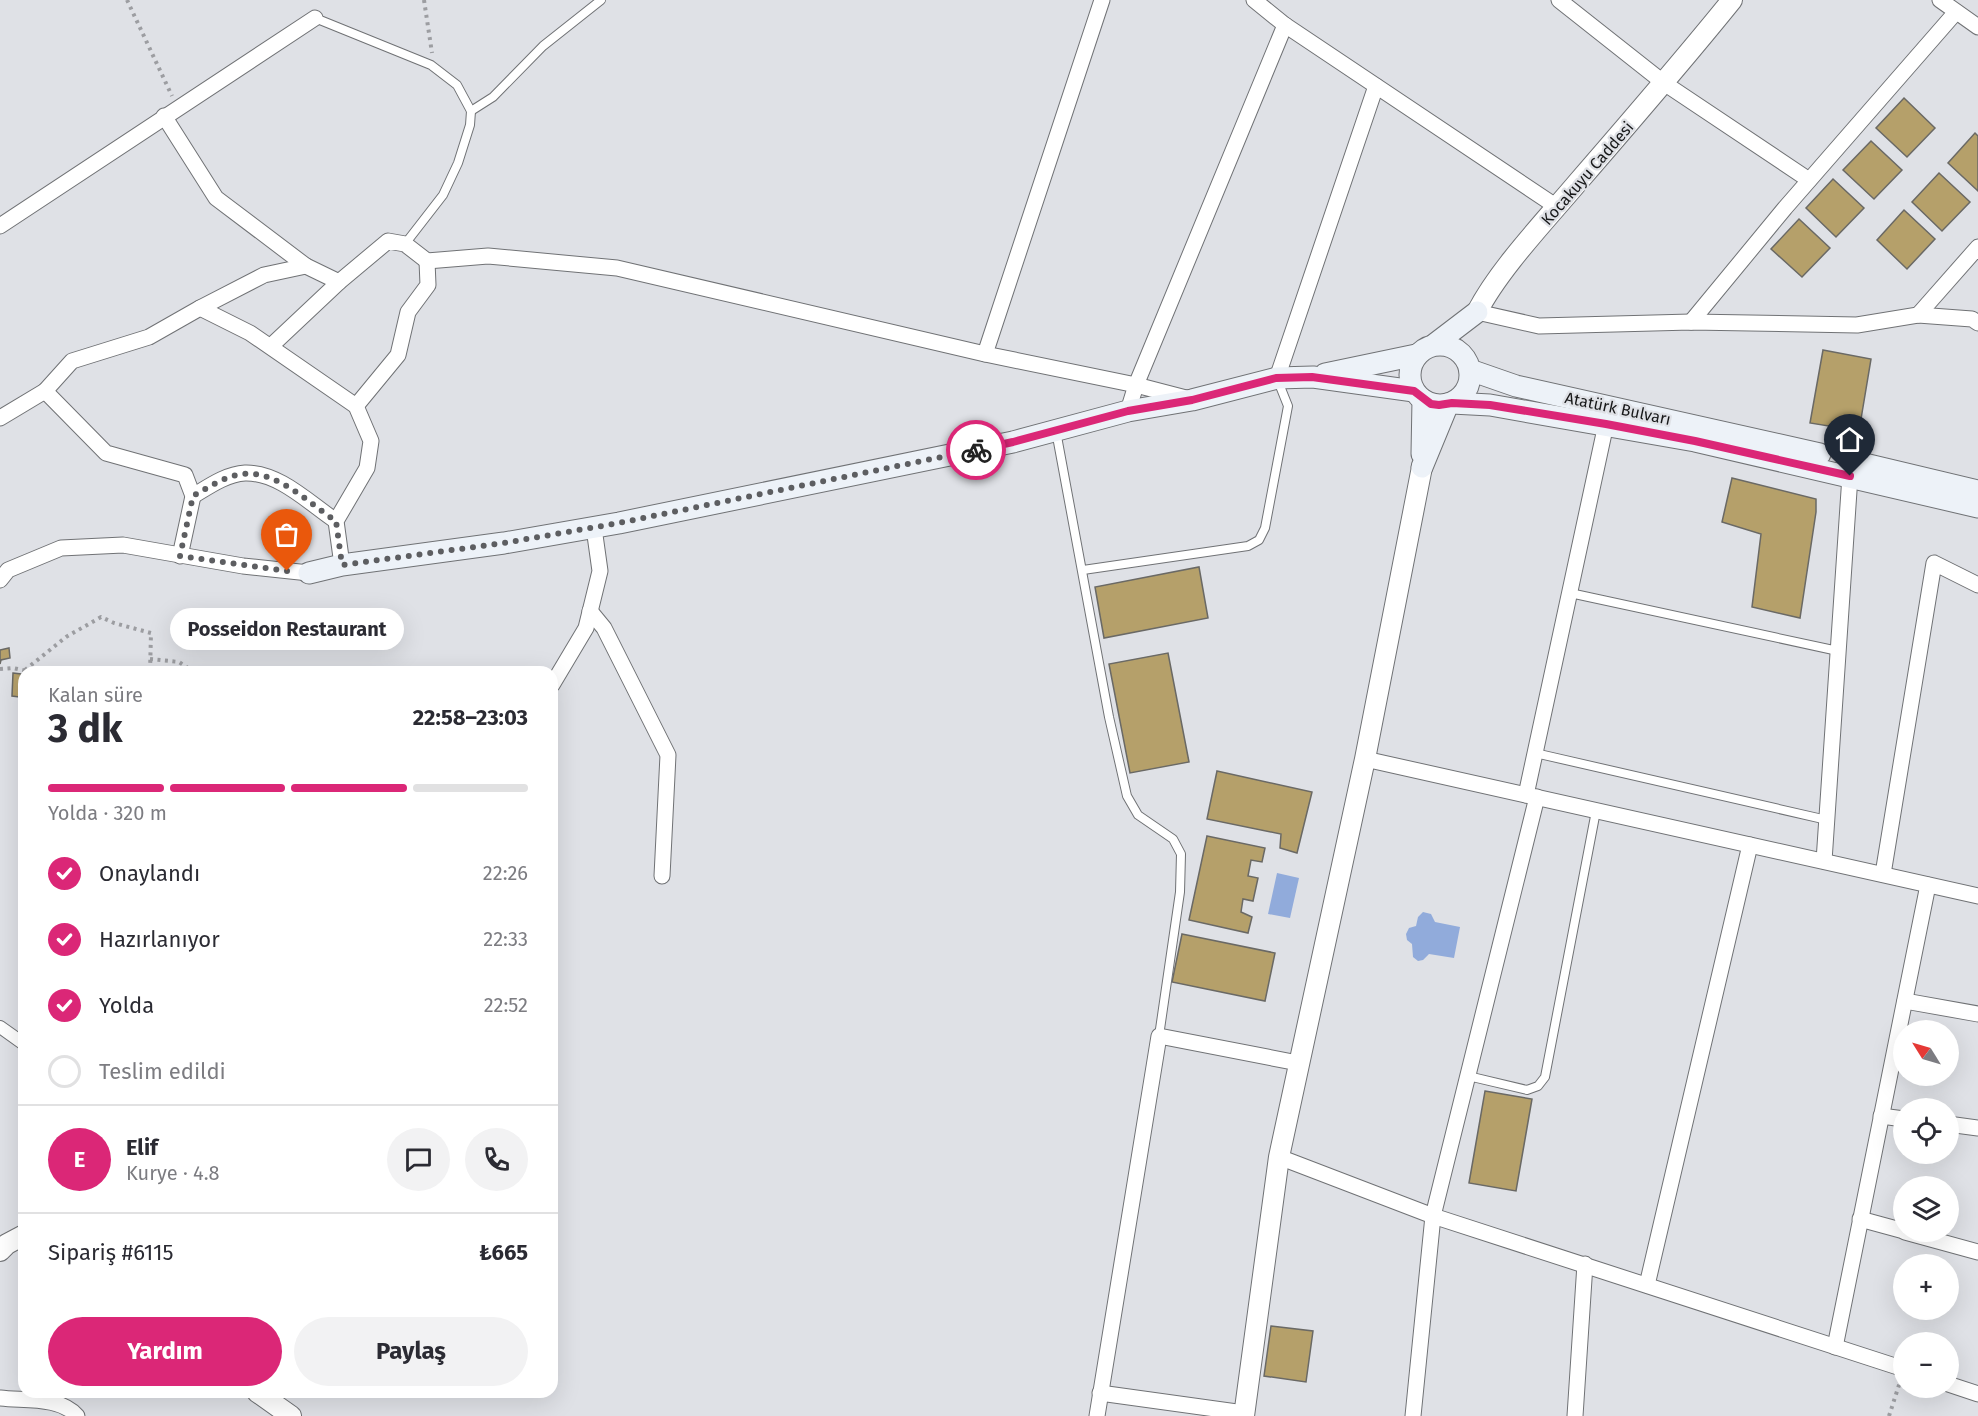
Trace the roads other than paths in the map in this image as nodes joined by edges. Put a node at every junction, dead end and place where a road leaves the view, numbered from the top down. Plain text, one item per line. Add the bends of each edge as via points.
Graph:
1 (601, 0) edge
2 (1102, 0) edge
3 (1254, 0) edge
4 (1559, 0) edge
5 (1732, 0) edge
6 (1940, 0) edge
7 (1956, 12) junction
8 (315, 18) joint
9 (1285, 25) junction
10 (1978, 27) edge
11 (1664, 83) junction
12 (1376, 86) junction
13 (471, 111) junction
14 (164, 116) junction
15 (1809, 180) junction
16 (1557, 207) junction
17 (0, 226) edge
18 (405, 244) junction
19 (1978, 247) edge
20 (427, 261) junction
21 (306, 266) junction
22 (339, 282) junction
23 (200, 308) junction
24 (1477, 312) junction
25 (1918, 315) junction
26 (1691, 321) junction
27 (1978, 323) edge
28 (1436, 344) junction
29 (271, 346) junction
30 (985, 354) junction
31 (1416, 355) junction
32 (1467, 364) junction
33 (1312, 377) junction
34 (1276, 378) junction
35 (1136, 385) junction
36 (45, 391) junction
37 (1418, 396) junction
38 (1192, 400) junction
39 (1450, 403) junction
40 (356, 406) junction
41 (1128, 411) junction
42 (0, 418) edge
43 (1606, 424) junction
44 (1056, 430) junction
45 (1422, 467) junction
46 (1850, 476) junction
47 (1978, 491) edge
48 (193, 496) junction
49 (1978, 507) edge
50 (336, 521) junction
51 (594, 528) junction
52 (180, 556) junction
53 (342, 565) junction
54 (1083, 570) junction
55 (309, 573) joint
56 (0, 580) edge
57 (1978, 585) edge
58 (1570, 593) junction
59 (590, 611) junction
60 (1838, 651) junction
61 (558, 675) edge
62 (1535, 753) junction
63 (1365, 759) junction
64 (1532, 796) junction
65 (1596, 811) junction
66 (1827, 820) junction
67 (1750, 845) junction
68 (1824, 861) junction
69 (1883, 874) junction
70 (662, 876) dead end
71 (1928, 885) junction
72 (1978, 896) edge
73 (1905, 1001) junction
74 (1978, 1014) edge
75 (0, 1027) edge
76 (1159, 1036) junction
77 (18, 1040) edge
78 (1298, 1063) junction
79 (1468, 1076) junction
80 (1881, 1116) junction
81 (1893, 1118) edge
82 (1959, 1125) edge
83 (1978, 1128) edge
84 (1279, 1157) junction
85 (1433, 1216) junction
86 (1860, 1219) junction
87 (1893, 1228) edge
88 (18, 1238) edge
89 (1943, 1242) edge
90 (0, 1251) edge
91 (1978, 1252) edge
92 (1585, 1264) junction
93 (1647, 1285) junction
94 (1834, 1347) junction
95 (1893, 1366) edge
96 (1959, 1388) edge
97 (1100, 1393) junction
98 (1978, 1394) edge
99 (0, 1398) edge
100 (266, 1398) edge
101 (1244, 1415) edge
102 (77, 1416) edge
103 (291, 1416) edge
104 (1097, 1416) edge
105 (1414, 1416) edge
106 (1575, 1416) edge

1 - 13 lane via 543,46 494,97
2 - 30 street
3 - 9 street
4 - 11 street
5 - 11 street, Kocakuyu Caddesi
6 - 7 street
7 - 10 street
7 - 15 street
8 - 13 lane via 431,65 457,85
8 - 14 street
9 - 12 street
9 - 35 street
11 - 15 street
11 - 16 street, Kocakuyu Caddesi
12 - 16 street
12 - 34 street
13 - 18 lane via 464,144 443,195
14 - 17 street
14 - 21 street via 216,198
15 - 26 street
16 - 24 street, Kocakuyu Caddesi via 1486,294
18 - 20 street
18 - 22 street via 388,241
19 - 25 street
20 - 30 street via 488,256 618,268
20 - 40 street via 428,285 408,312 398,355
21 - 22 street
21 - 23 street via 264,275
22 - 29 street
23 - 29 street
23 - 36 street via 149,337 72,361
24 - 26 street via 1539,326
24 - 28 main road
24 - 32 main road, Kocakuyu Caddesi
25 - 26 street via 1857,325
25 - 27 street via 1972,319
28 - 31 main road
28 - 32 main road via 1452,347
29 - 40 street
30 - 35 street
31 - 33 main road
31 - 37 main road via 1409,369 1410,384
32 - 39 main road via 1466,389
32 - 47 main road, Atatürk Bulvarı via 1516,386
33 - 34 main road
33 - 37 main road
34 - 38 main road
34 - 54 lane via 1288,406 1265,528 1258,540 1248,546
35 - 38 street
35 - 41 street
36 - 42 street
36 - 48 street via 106,453 185,475
37 - 39 main road via 1439,405
37 - 45 main road
38 - 41 main road
39 - 43 main road, Atatürk Bulvarı via 1490,405
39 - 45 main road
40 - 50 street via 371,441 367,468
41 - 44 main road
43 - 46 main road, Atatürk Bulvarı
43 - 58 street
44 - 51 main road
44 - 54 lane
45 - 63 street
46 - 49 main road, Atatürk Bulvarı
46 - 60 street
48 - 50 street via 222,479 245,473 274,479
48 - 52 street
50 - 53 street
51 - 53 main road
51 - 59 street via 600,571
52 - 55 street
52 - 56 street via 123,545 62,548 8,570
53 - 55 main road
54 - 76 lane via 1127,796 1138,815 1173,839 1181,854 1180,892
57 - 69 street via 1934,563
58 - 60 lane
58 - 62 street
59 - 61 street via 586,628
59 - 70 street via 604,628 668,754
60 - 66 street
62 - 64 street
62 - 66 lane
63 - 64 street
63 - 78 street
64 - 65 street
64 - 79 street
65 - 67 street
65 - 79 lane via 1545,1077 1538,1086 1527,1090
66 - 68 street
67 - 68 street
67 - 93 street
68 - 69 street
69 - 71 street
71 - 72 street
71 - 73 street
73 - 74 street
73 - 80 street
75 - 77 street
76 - 78 street
76 - 97 street
78 - 84 street
79 - 85 street
80 - 81 street
80 - 86 street
82 - 83 street
84 - 85 street
84 - 101 street
85 - 92 street
85 - 105 street
86 - 87 street
86 - 94 street
88 - 90 street
89 - 91 street
92 - 93 street
92 - 106 street
93 - 94 street
94 - 95 street
96 - 98 street
97 - 101 street
97 - 104 street
99 - 102 street via 47,1401
100 - 103 street

